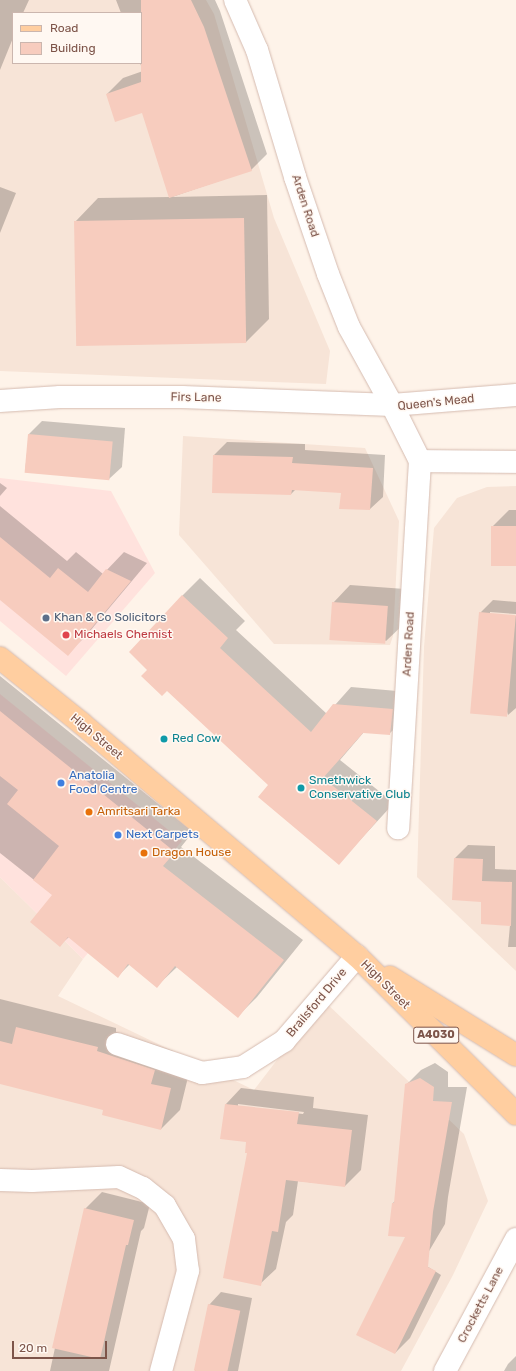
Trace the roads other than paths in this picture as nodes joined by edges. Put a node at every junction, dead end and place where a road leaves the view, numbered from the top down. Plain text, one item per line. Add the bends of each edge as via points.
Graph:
1 (235, 0) edge
2 (516, 395) edge
3 (0, 401) edge
4 (392, 405) junction
5 (420, 461) junction
6 (516, 462) edge
7 (0, 658) edge
8 (398, 828) dead end
9 (357, 956) junction
10 (117, 1044) dead end
11 (516, 1055) edge
12 (516, 1114) edge
13 (0, 1180) edge
14 (516, 1238) edge
15 (161, 1371) edge
16 (445, 1371) edge

1 - 4 street, Arden Road via 257,50 295,177 328,274 349,327
2 - 4 street, Queen's Mead
3 - 4 street, Firs Lane via 60,397 182,398
4 - 5 street, Queen's Mead
5 - 6 street
5 - 8 street, Arden Road
7 - 9 main road, High Street / A4030
9 - 10 street, Brailsford Drive via 284,1041 243,1067 202,1073
9 - 11 main road, High Street / A4030
9 - 12 main road, High Street / A4030
13 - 15 street via 119,1177 143,1188 165,1206 184,1239 188,1271
14 - 16 street, Crocketts Lane

